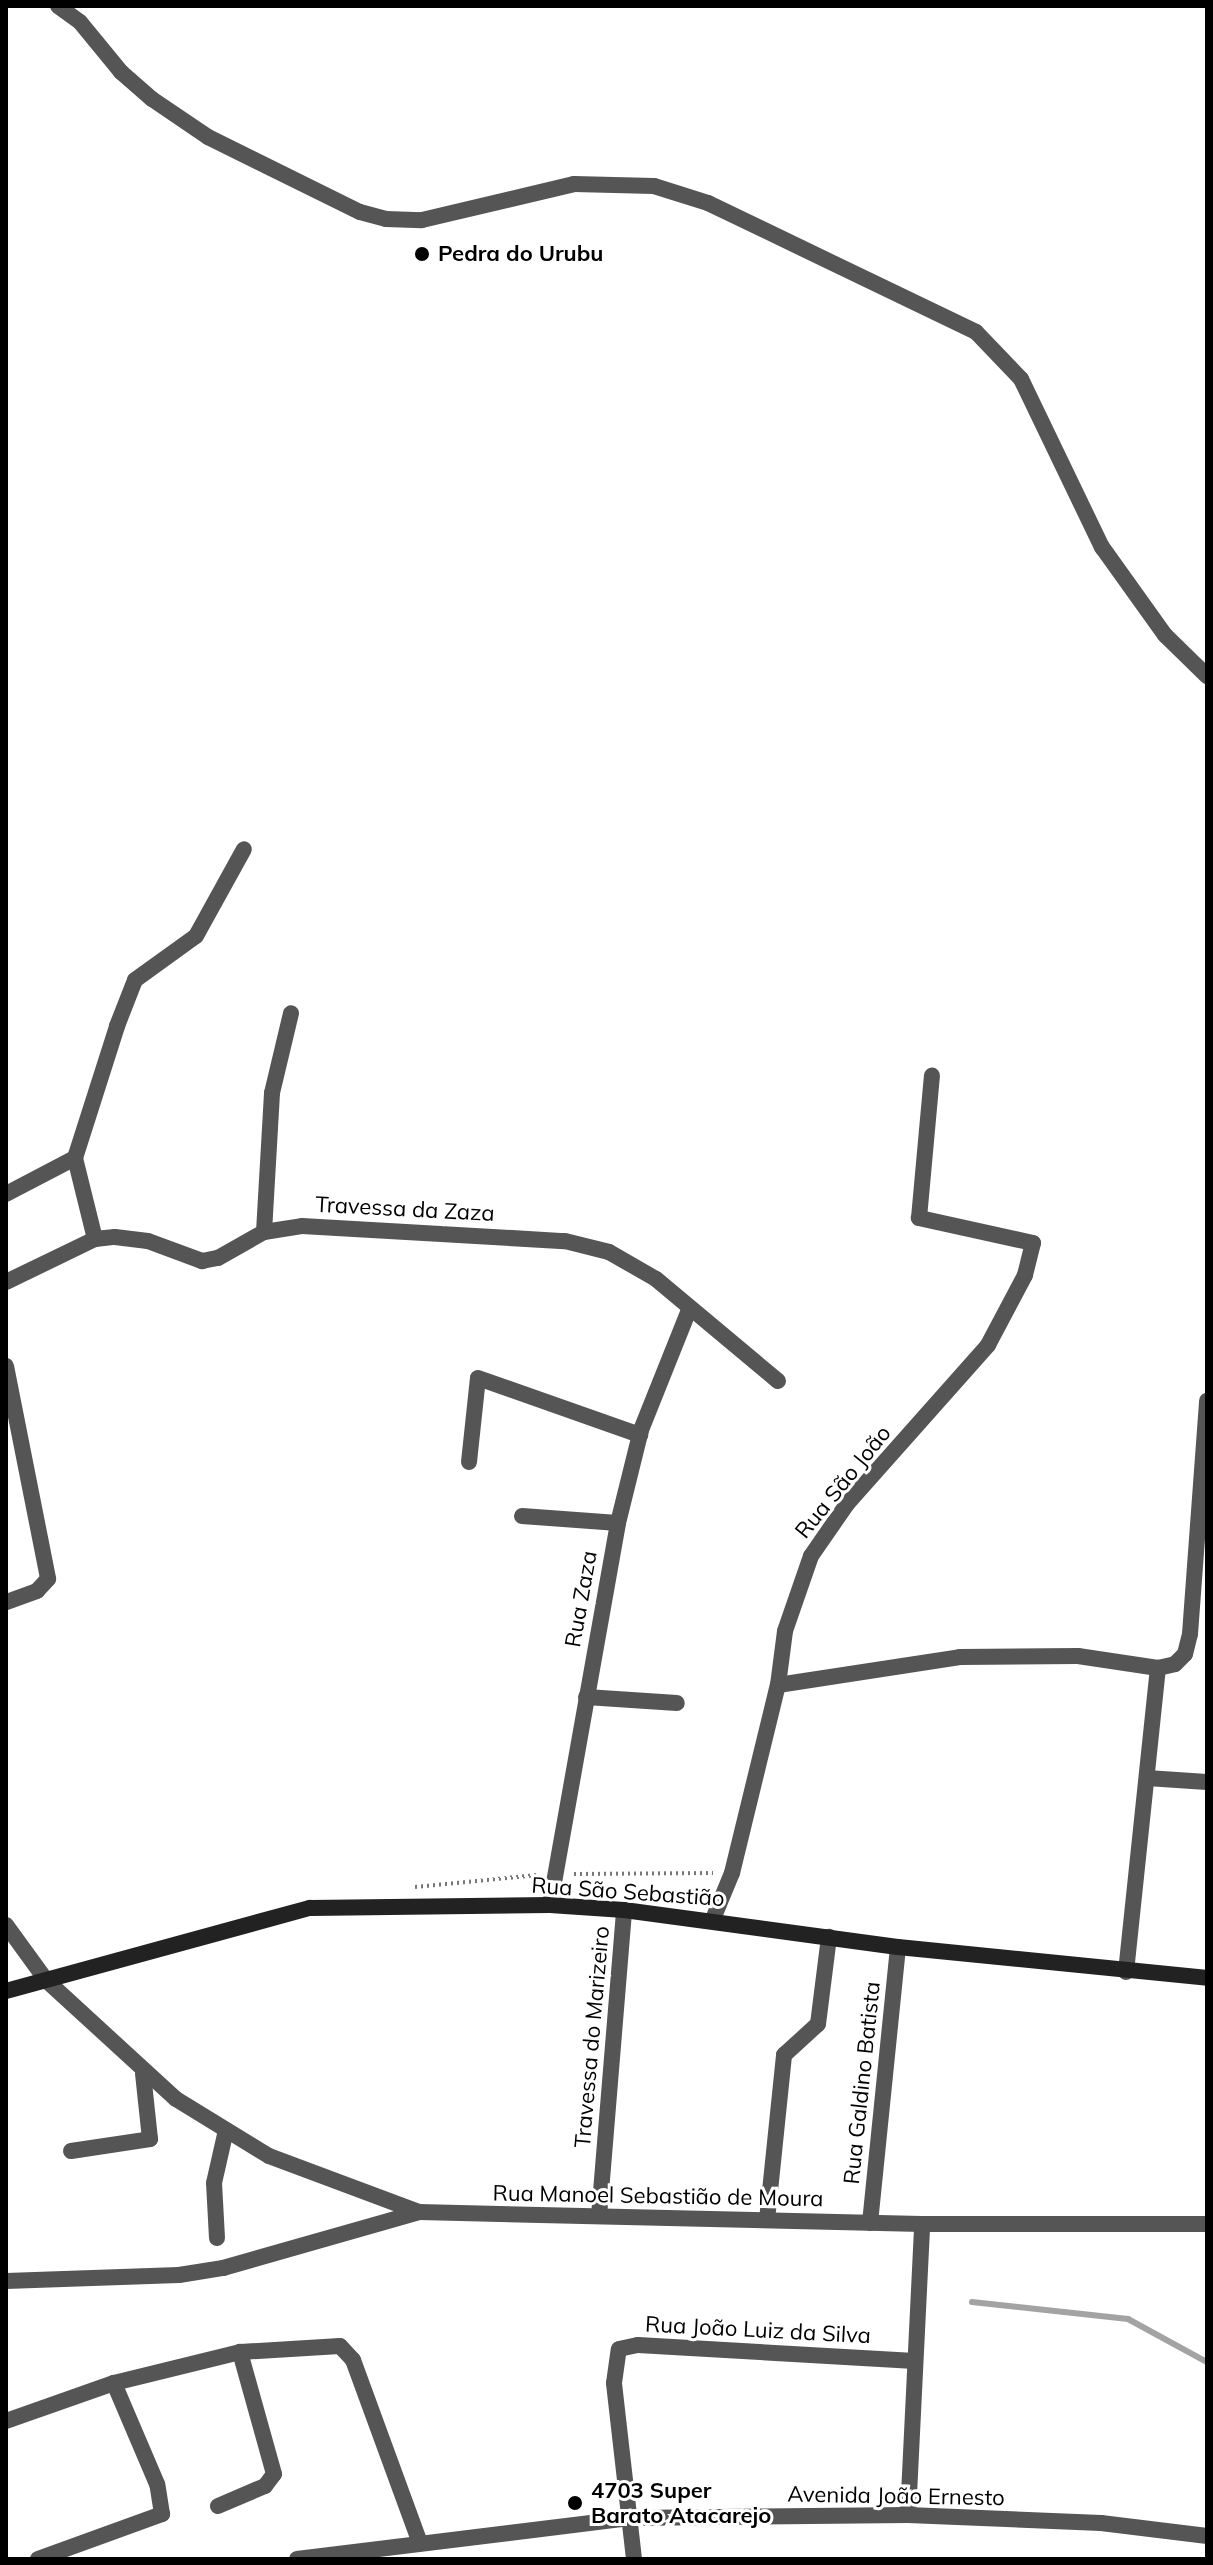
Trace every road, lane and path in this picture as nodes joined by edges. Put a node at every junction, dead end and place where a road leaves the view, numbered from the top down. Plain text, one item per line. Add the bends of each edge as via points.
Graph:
1 (58, 6) edge
2 (1207, 676) edge
3 (244, 849) dead end
4 (291, 1013) dead end
5 (932, 1076) dead end
6 (75, 1158) junction
7 (6, 1194) edge
8 (264, 1232) junction
9 (95, 1239) junction
10 (6, 1282) edge
11 (689, 1310) junction
12 (6, 1366) edge
13 (778, 1381) dead end
14 (1207, 1401) edge
15 (640, 1435) junction
16 (469, 1462) dead end
17 (1204, 1492) edge
18 (522, 1516) dead end
19 (618, 1523) junction
20 (6, 1602) edge
21 (1200, 1608) edge
22 (1158, 1668) junction
23 (778, 1685) junction
24 (586, 1697) junction
25 (677, 1703) dead end
26 (1147, 1778) junction
27 (1207, 1782) edge
28 (732, 1873) junction
29 (556, 1874) junction
30 (413, 1887) dead end
31 (550, 1905) junction
32 (624, 1910) junction
33 (713, 1919) junction
34 (6, 1925) edge
35 (829, 1937) junction
36 (898, 1947) junction
37 (1126, 1972) junction
38 (1207, 1978) edge
39 (46, 1980) junction
40 (6, 1991) edge
41 (143, 2073) junction
42 (226, 2130) junction
43 (71, 2151) dead end
44 (419, 2212) junction
45 (599, 2216) junction
46 (767, 2220) junction
47 (870, 2223) junction
48 (922, 2224) junction
49 (1207, 2224) edge
50 (217, 2238) dead end
51 (6, 2281) edge
52 (240, 2352) junction
53 (915, 2361) junction
54 (114, 2383) junction
55 (6, 2421) edge
56 (218, 2506) dead end
57 (908, 2515) junction
58 (629, 2518) junction
59 (1207, 2536) edge
60 (420, 2543) junction
61 (38, 2559) edge
62 (297, 2559) edge
63 (634, 2559) edge

1 - 2 street via 152,99 208,137 360,212 422,220 574,184 654,186 708,203 976,332 1021,379 1102,547 1165,635
3 - 6 street via 196,936 135,980 98,1076
4 - 8 street via 272,1093
5 - 23 street, Rua São João via 919,1218 1033,1243 1025,1275 988,1345 823,1534 795,1591
6 - 7 street
6 - 9 street
8 - 9 street, Travessa da Zaza via 218,1258 202,1261 139,1239
8 - 11 street, Travessa da Zaza via 338,1226 565,1241 609,1252 636,1266
9 - 10 street, Travessa da Zaza
11 - 13 street, Travessa da Zaza
11 - 15 street, Rua Zaza
12 - 20 street via 48,1579 41,1589
14 - 17 street
15 - 16 street via 478,1378
15 - 19 street, Rua Zaza
17 - 21 street
18 - 19 street
19 - 24 street, Rua Zaza
21 - 22 street via 1185,1654
22 - 23 street via 1078,1656 973,1656
22 - 26 street
23 - 28 street, Rua São João
24 - 25 street
24 - 29 street, Rua Zaza
26 - 27 street
26 - 37 street
28 - 29 path
28 - 33 street, Rua São João
29 - 30 path
29 - 31 street, Rua Zaza
31 - 32 street, Rua São Sebastião
31 - 39 street, Rua São Sebastião via 310,1908
32 - 33 street, Rua São Sebastião
32 - 45 street, Travessa do Marizeiro
33 - 35 street, Rua São Sebastião
34 - 39 street, Rua Manoel Sebastião de Moura
35 - 36 street, Rua São Sebastião
35 - 46 street via 818,2024 812,2034 788,2046 783,2064
36 - 37 street, Rua São Sebastião
36 - 47 street, Rua Galdino Batista
37 - 38 street, Rua São Sebastião
39 - 40 street, Rua São Sebastião
39 - 41 street, Rua Manoel Sebastião de Moura
41 - 42 street, Rua Manoel Sebastião de Moura
41 - 43 street via 150,2139
42 - 44 street, Rua Manoel Sebastião de Moura via 269,2156
42 - 50 street via 214,2183
44 - 45 street, Rua Manoel Sebastião de Moura
44 - 51 street via 223,2268 179,2275
45 - 46 street, Rua Manoel Sebastião de Moura
46 - 47 street, Rua Manoel Sebastião de Moura
47 - 48 street, Rua Manoel Sebastião de Moura
48 - 49 street, Rua Manoel Sebastião de Moura
48 - 53 street
52 - 54 street
52 - 56 street via 274,2474 265,2486
52 - 60 street via 344,2348
53 - 57 street
53 - 58 street, Rua João Luiz da Silva via 638,2345 619,2349 614,2383
54 - 55 street
54 - 61 street via 157,2484 162,2514
57 - 58 street, Avenida João Ernesto
57 - 59 street, Avenida João Ernesto via 1101,2523
58 - 60 street, Avenida João Ernesto
58 - 63 street, Rua João Luiz da Silva
60 - 62 street, Avenida João Ernesto

